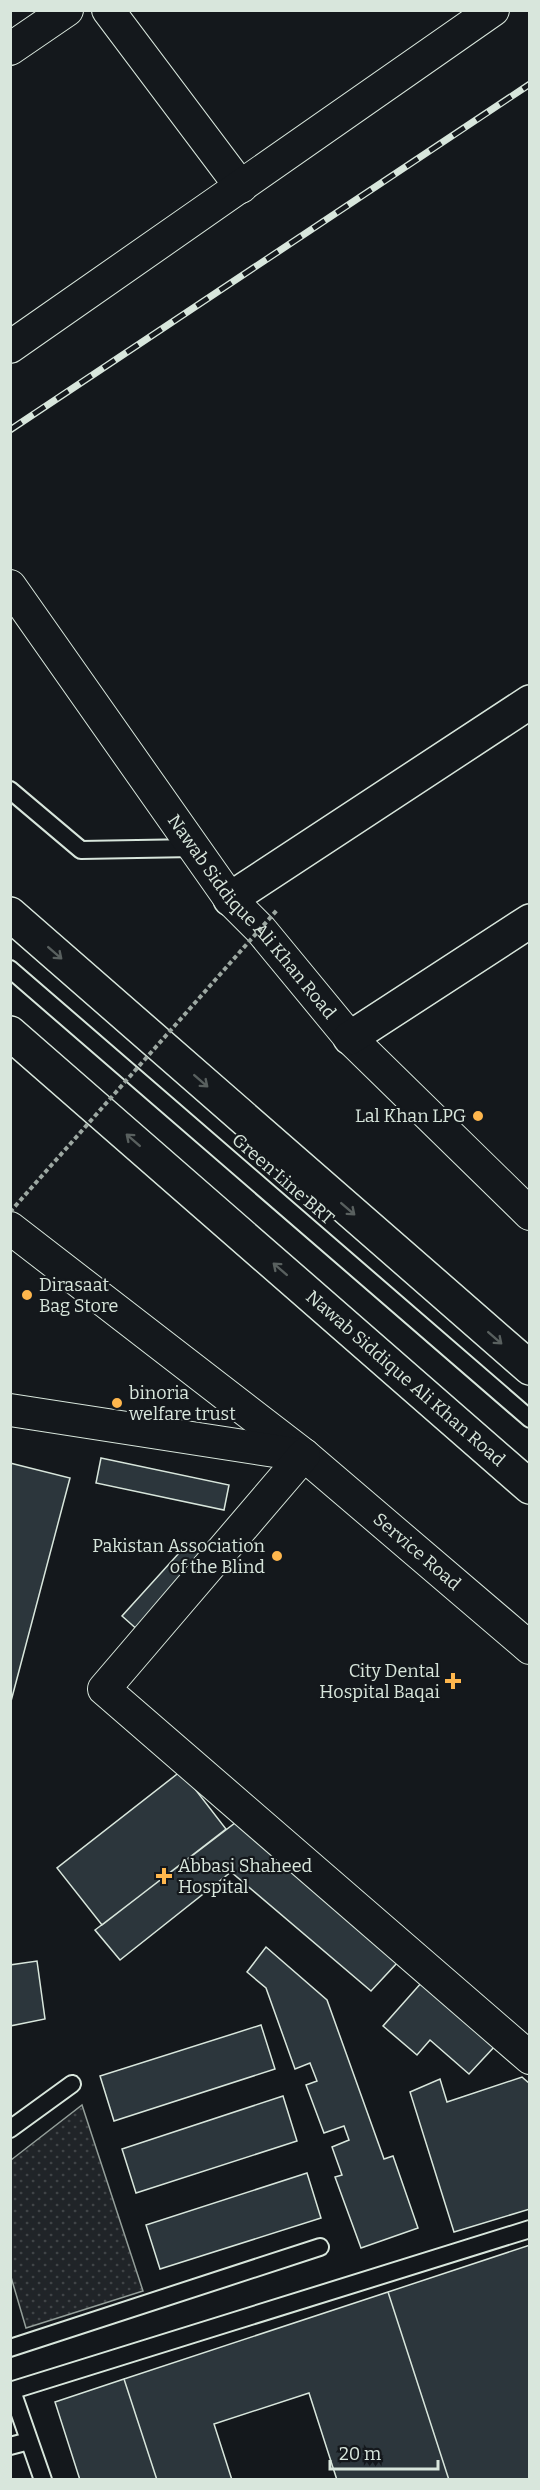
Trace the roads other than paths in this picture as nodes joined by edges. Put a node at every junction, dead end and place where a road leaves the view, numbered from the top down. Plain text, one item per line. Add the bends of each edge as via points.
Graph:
1 (67, 10) edge
2 (108, 10) edge
3 (493, 10) edge
4 (10, 49) edge
5 (241, 187) junction
6 (10, 346) edge
7 (10, 586) edge
8 (530, 702) edge
9 (10, 790) edge
10 (194, 848) junction
11 (230, 898) junction
12 (10, 914) edge
13 (530, 921) edge
14 (10, 969) edge
15 (10, 1033) edge
16 (350, 1038) junction
17 (529, 1212) edge
18 (10, 1228) edge
19 (530, 1368) edge
20 (10, 1410) edge
21 (530, 1419) edge
22 (304, 1455) junction
23 (530, 1487) edge
24 (530, 1648) edge
25 (530, 2058) edge
26 (72, 2084) dead end
27 (10, 2130) edge
28 (530, 2229) edge
29 (320, 2247) dead end
30 (10, 2348) edge
31 (11, 2391) edge
32 (29, 2440) junction
33 (10, 2446) edge
34 (43, 2480) edge

1 - 4 street
2 - 5 street
3 - 5 street
5 - 6 street
7 - 10 street, Nawab Siddique Ali Khan Road
8 - 11 main road
9 - 10 lane via 81,850
10 - 11 street, Nawab Siddique Ali Khan Road
11 - 16 street, Nawab Siddique Ali Khan Road
12 -> 19 main road
13 - 16 main road
14 - 21 lane, Green Line BRT
23 -> 15 main road, Nawab Siddique Ali Khan Road
16 - 17 street, Nawab Siddique Ali Khan Road
18 - 22 street, Service Road
20 - 22 street
22 - 24 street, Service Road
22 - 25 street via 104,1689
26 - 27 lane
28 - 31 lane
29 - 30 lane
31 - 32 lane
32 - 33 lane
32 - 34 lane

